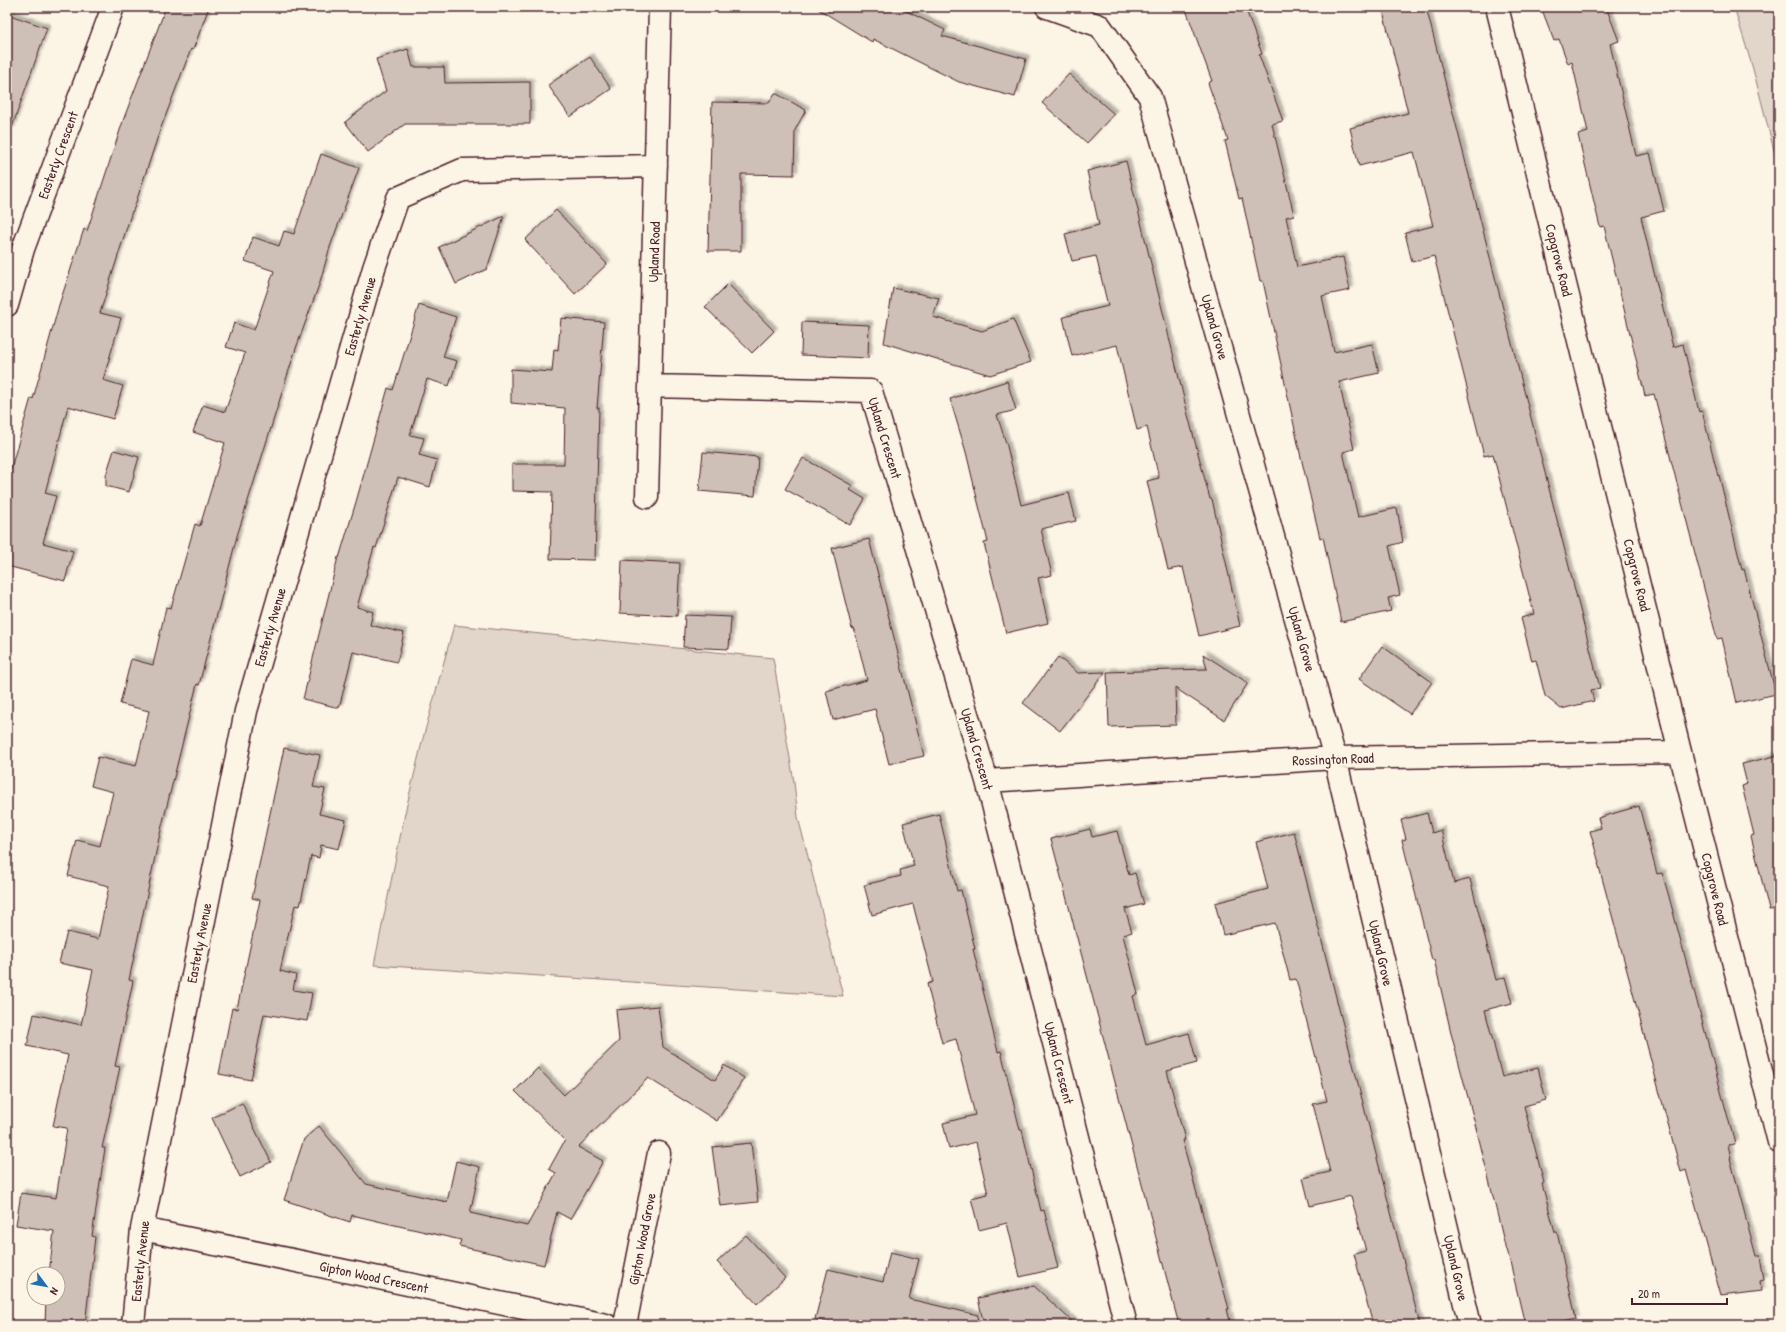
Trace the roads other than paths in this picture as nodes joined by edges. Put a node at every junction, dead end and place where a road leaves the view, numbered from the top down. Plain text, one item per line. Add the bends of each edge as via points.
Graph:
1 (113, 7) edge
2 (660, 7) edge
3 (1047, 7) edge
4 (1497, 7) edge
5 (656, 166) junction
6 (7, 305) edge
7 (650, 386) junction
8 (647, 497) dead end
9 (1680, 752) junction
10 (1335, 758) junction
11 (987, 781) junction
12 (1779, 1142) edge
13 (659, 1154) dead end
14 (142, 1229) junction
15 (133, 1325) edge
16 (606, 1325) edge
17 (626, 1325) edge
18 (1126, 1325) edge
19 (1470, 1325) edge

1 - 6 street, Easterly Crescent via 24,248
2 - 5 street, Upland Road
3 - 10 street, Upland Grove via 1100,26 1150,97
4 - 9 street, Copgrove Road
5 - 7 street, Upland Road
5 - 14 street, Easterly Avenue via 462,170 398,198 372,275 246,711
7 - 8 street, Upland Road
7 - 11 street, Upland Crescent via 871,391
9 - 10 street, Rossington Road
9 - 12 street, Copgrove Road
10 - 11 street, Rossington Road
10 - 19 street, Upland Grove
11 - 18 street, Upland Crescent
13 - 17 street, Gipton Wood Grove
14 - 15 street, Easterly Avenue
14 - 16 street, Gipton Wood Crescent

